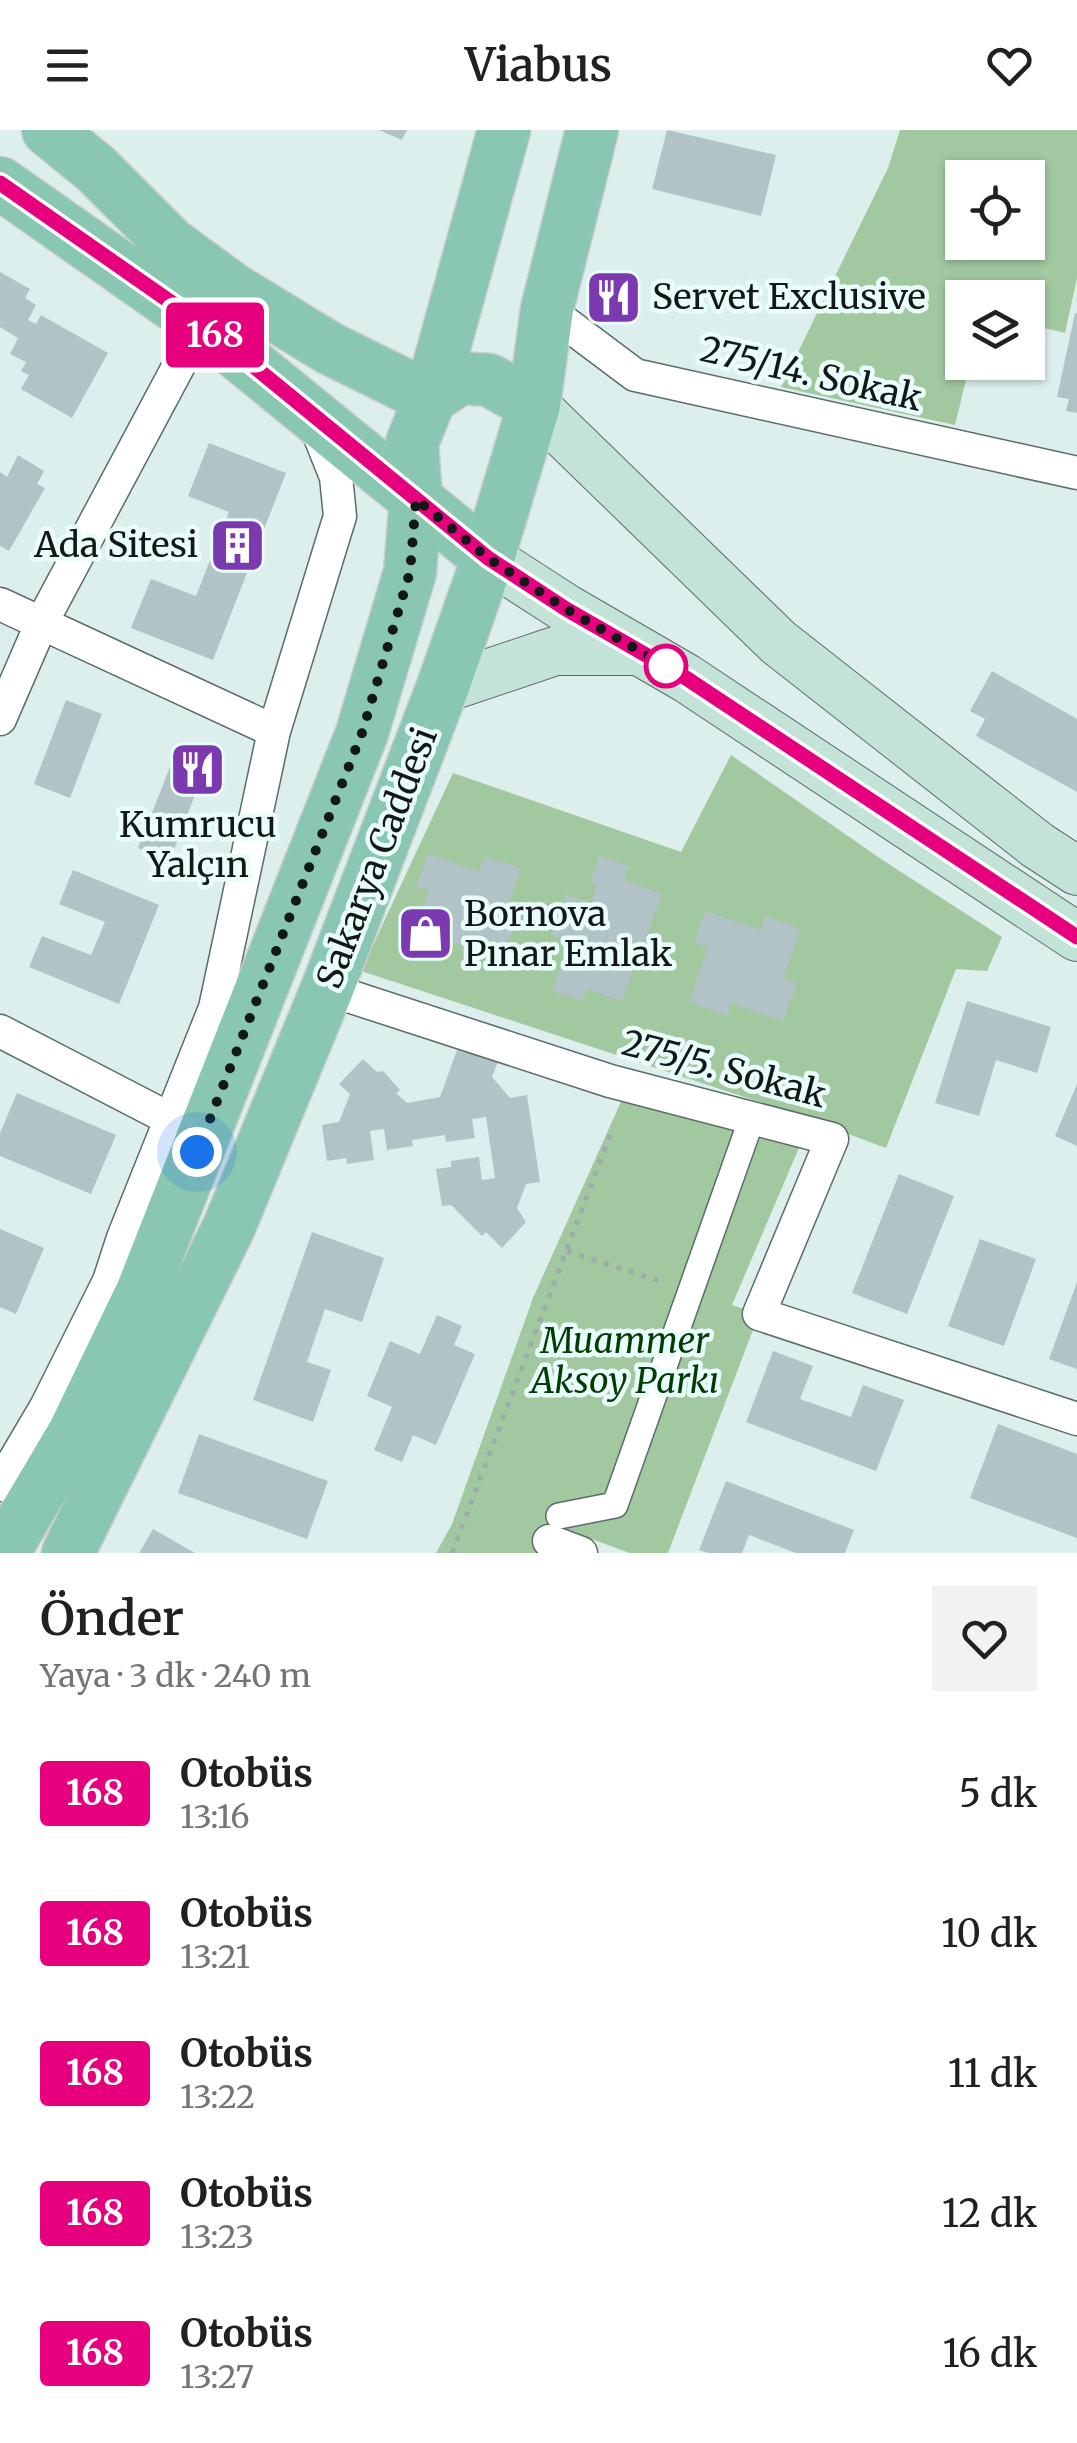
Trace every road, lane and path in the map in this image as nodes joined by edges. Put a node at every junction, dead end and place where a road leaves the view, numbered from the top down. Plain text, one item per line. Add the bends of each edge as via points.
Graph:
1 (48, 130) edge
2 (504, 130) edge
3 (592, 130) edge
4 (0, 183) edge
5 (547, 309) junction
6 (202, 324) junction
7 (430, 398) junction
8 (534, 405) junction
9 (310, 413) junction
10 (1077, 473) edge
11 (416, 499) junction
12 (488, 558) junction
13 (0, 604) edge
14 (42, 622) junction
15 (640, 651) junction
16 (442, 689) junction
17 (0, 719) edge
18 (274, 731) junction
19 (1077, 871) edge
20 (1077, 937) edge
21 (327, 989) junction
22 (0, 1031) edge
23 (752, 1118) junction
24 (170, 1119) junction
25 (612, 1130) dead end
26 (566, 1251) junction
27 (126, 1287) junction
28 (693, 1292) junction
29 (1077, 1419) edge
30 (0, 1485) edge
31 (554, 1528) joint
32 (3, 1553) edge
33 (68, 1553) edge
34 (452, 1553) edge
35 (581, 1553) edge

1 - 7 main road via 171,244 234,290
2 - 7 main road
3 - 5 main road, Sakarya Caddesi
4 - 6 main road
5 - 8 main road, Sakarya Caddesi
5 - 10 street, 275/14. Sokak via 635,376
6 - 9 main road
6 - 14 street
7 - 8 main road via 460,378 489,380
7 - 11 main road, Sakarya Caddesi via 412,443
8 - 12 main road, Sakarya Caddesi
8 - 19 main road via 778,642
9 - 11 main road
9 - 18 street via 336,477 340,516
11 - 12 main road
11 - 27 main road, Sakarya Caddesi via 410,572 362,733
12 - 15 main road
12 - 16 main road, Sakarya Caddesi
13 - 14 street
14 - 17 street
14 - 18 street
15 - 16 main road via 554,652
15 - 20 main road
16 - 21 main road, Sakarya Caddesi
18 - 24 street via 215,1008
21 - 23 street, 275/5. Sokak via 610,1081
21 - 33 main road, Sakarya Caddesi via 229,1227
22 - 24 street
23 - 28 street
23 - 29 street, 275/5. Sokak via 832,1139 759,1314
24 - 27 street
25 - 26 path
26 - 28 path
26 - 34 path
27 - 30 street
27 - 32 main road, Sakarya Caddesi via 74,1433
28 - 31 street via 616,1505
31 - 35 street

